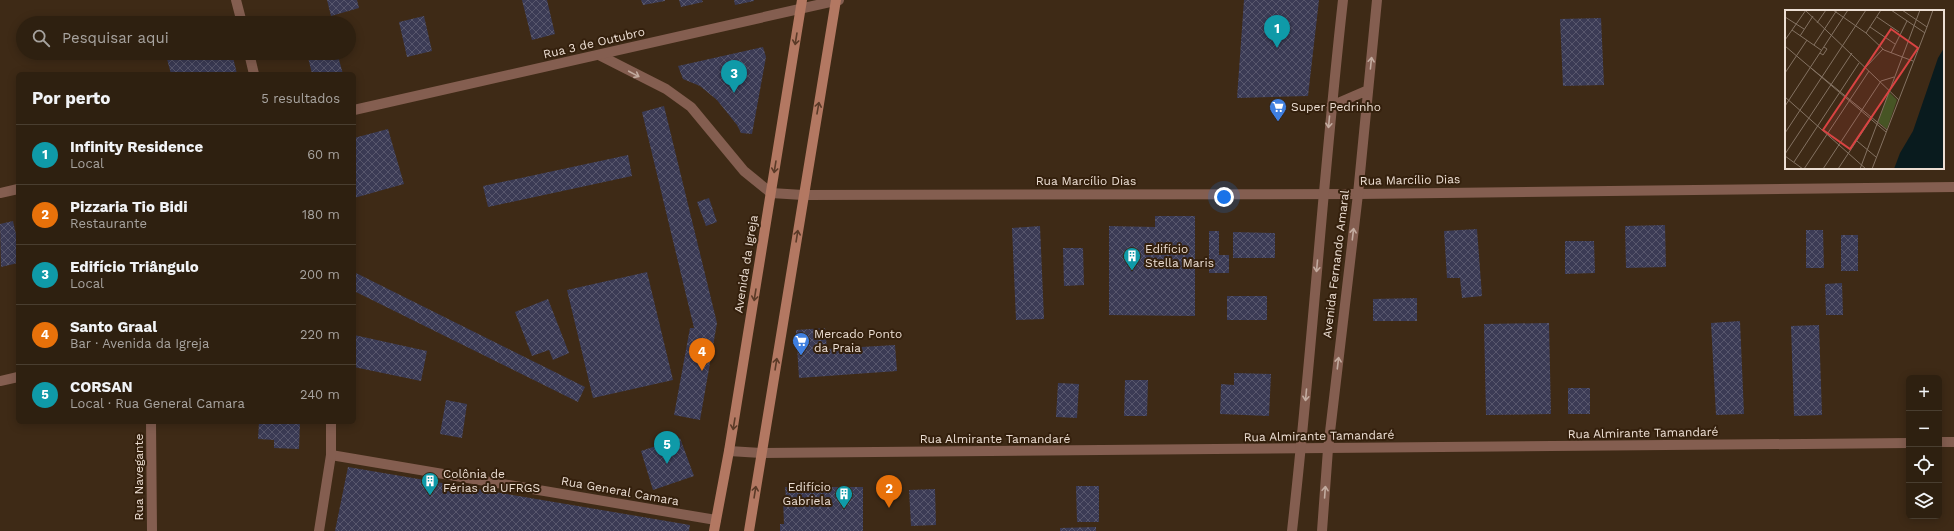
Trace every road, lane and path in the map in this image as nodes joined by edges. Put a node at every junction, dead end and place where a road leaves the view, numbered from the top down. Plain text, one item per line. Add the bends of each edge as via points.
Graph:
1 (236, 0) edge
2 (837, 0) edge
3 (1343, 0) edge
4 (1377, 0) edge
5 (801, 4) edge
6 (240, 16) edge
7 (599, 55) junction
8 (251, 60) edge
9 (254, 72) edge
10 (1368, 90) junction
11 (1331, 106) junction
12 (356, 110) edge
13 (1954, 187) edge
14 (16, 189) edge
15 (0, 193) edge
16 (771, 193) junction
17 (1323, 194) junction
18 (1358, 194) junction
19 (803, 195) junction
20 (16, 377) edge
21 (0, 381) edge
22 (151, 424) edge
23 (331, 424) edge
24 (1942, 442) edge
25 (1954, 442) edge
26 (1906, 443) edge
27 (1301, 449) junction
28 (1328, 449) junction
29 (729, 451) junction
30 (761, 454) junction
31 (331, 455) junction
32 (716, 520) junction
33 (152, 531) edge
34 (319, 531) edge
35 (714, 531) edge
36 (749, 531) edge
37 (1292, 531) edge
38 (1322, 531) edge

1 - 6 street
2 - 5 street, Rua 3 de Outubro
19 -> 2 main road
3 - 11 street, Avenida Fernando Amaral
10 -> 4 street, Avenida Fernando Amaral
5 - 7 street, Rua 3 de Outubro
5 -> 16 main road, Avenida da Igreja
7 - 12 street, Rua 3 de Outubro
7 -> 16 street via 666,89 691,107 744,171
8 - 9 street
10 - 11 street
10 - 18 street, Avenida Fernando Amaral
11 -> 17 street, Avenida Fernando Amaral
13 - 18 street, Rua Marcílio Dias
14 - 15 street
16 - 19 street, Rua Marcílio Dias
16 -> 29 main road, Avenida da Igreja
17 - 18 street, Rua Marcílio Dias
17 - 19 street, Rua Marcílio Dias
17 -> 27 street, Avenida Fernando Amaral
28 -> 18 street, Avenida Fernando Amaral
30 -> 19 main road
20 - 21 street
22 - 33 street, Rua Navegante
23 - 31 street
24 - 25 street
26 - 28 street, Rua Almirante Tamandaré
27 - 28 street, Rua Almirante Tamandaré
27 - 30 street, Rua Almirante Tamandaré
27 - 37 street, Avenida Fernando Amaral
38 -> 28 street, Avenida Fernando Amaral
29 - 30 street, Rua Almirante Tamandaré
29 - 32 main road, Avenida da Igreja
36 -> 30 main road
31 - 32 street, Rua General Camara
31 - 34 street
32 - 35 main road, Avenida da Igreja

